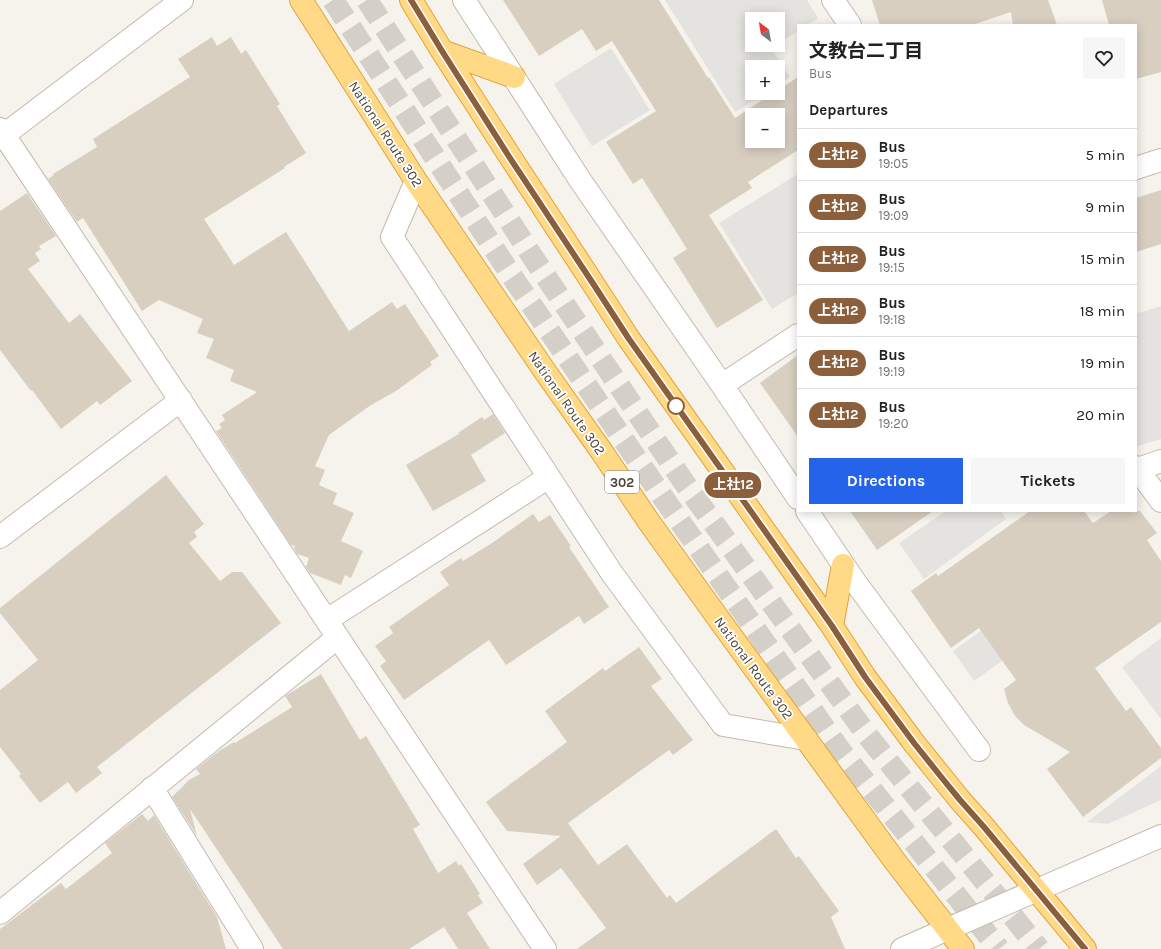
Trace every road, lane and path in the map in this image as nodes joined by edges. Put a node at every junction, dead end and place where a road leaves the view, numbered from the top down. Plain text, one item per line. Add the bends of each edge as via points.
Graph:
1 (182, 0) edge
2 (301, 0) edge
3 (411, 0) edge
4 (464, 0) edge
5 (833, 0) edge
6 (849, 24) edge
7 (442, 51) junction
8 (514, 77) junction
9 (1, 134) edge
10 (1161, 160) edge
11 (1137, 168) edge
12 (416, 181) junction
13 (797, 336) edge
14 (722, 384) junction
15 (181, 400) junction
16 (1161, 461) edge
17 (1137, 468) edge
18 (549, 477) junction
19 (797, 496) edge
20 (1161, 502) edge
21 (808, 512) edge
22 (0, 537) edge
23 (843, 565) junction
24 (832, 626) junction
25 (333, 629) junction
26 (806, 739) junction
27 (979, 750) dead end
28 (152, 788) junction
29 (1161, 836) edge
30 (1036, 890) junction
31 (0, 913) edge
32 (947, 929) junction
33 (252, 949) edge
34 (545, 949) edge
35 (902, 949) edge
36 (963, 949) edge
37 (1085, 949) edge

1 - 9 street
2 - 12 highway, National Route 302 / 302
3 - 7 highway
4 - 8 street
5 - 6 street
7 - 8 highway
7 - 24 highway via 629,339
8 - 14 street via 580,180
9 - 15 street
10 - 11 street
12 - 18 street via 392,237
12 - 26 highway, National Route 302 / 302 via 649,522
13 - 14 street
14 - 19 street
15 - 22 street
15 - 25 street
16 - 17 street
17 - 20 street
18 - 25 street
18 - 26 street via 611,572 723,725
21 - 23 street
23 - 24 highway
23 - 27 street
24 - 30 highway via 865,677 914,743
25 - 28 street
25 - 34 street
26 - 32 highway, National Route 302 / 302
28 - 31 street
28 - 33 street
29 - 30 street
30 - 32 street
30 - 37 highway
32 - 35 street
32 - 36 highway, National Route 302 / 302

